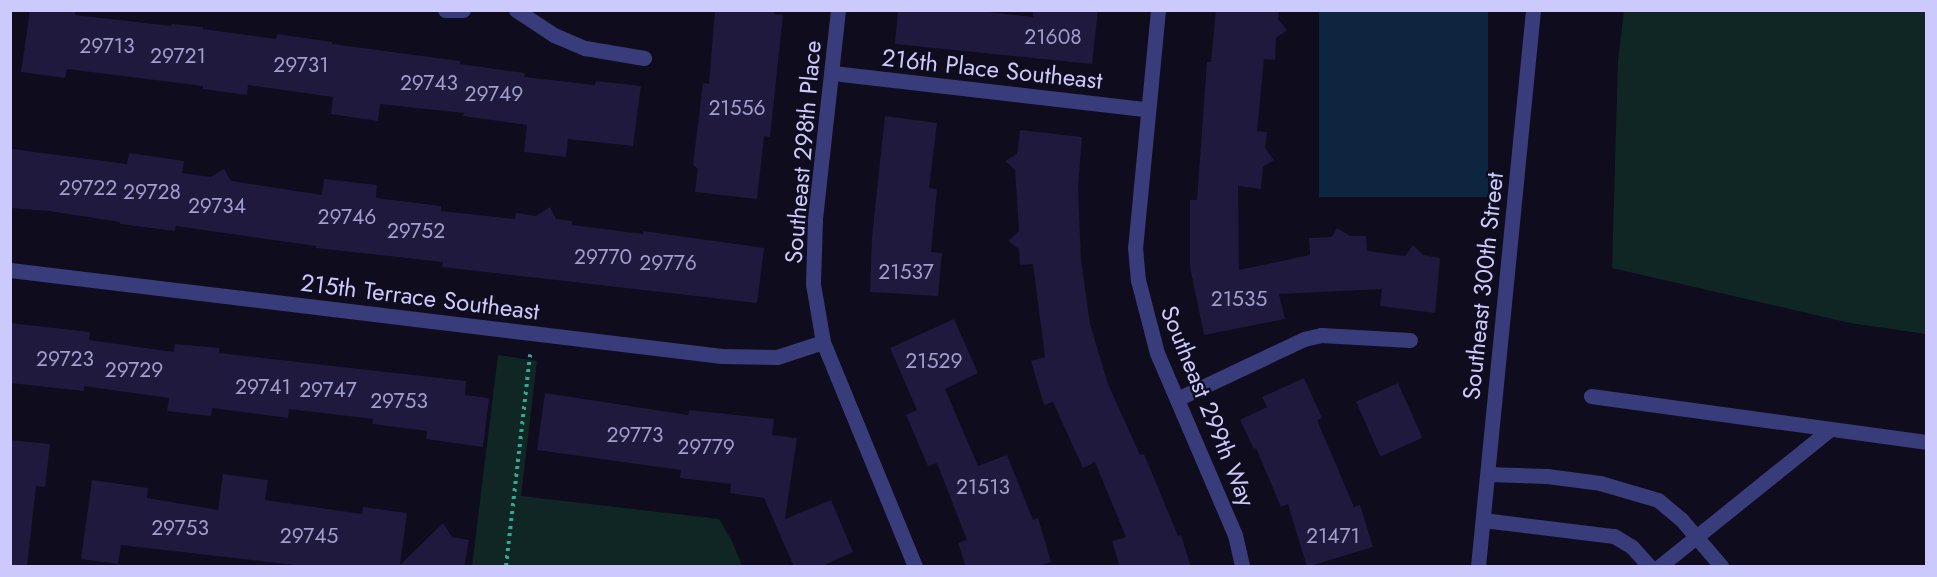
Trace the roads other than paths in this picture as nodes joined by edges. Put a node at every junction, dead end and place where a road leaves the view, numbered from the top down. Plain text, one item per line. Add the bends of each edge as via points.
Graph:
1 (445, 10) edge
2 (463, 10) edge
3 (516, 10) edge
4 (838, 10) edge
5 (1158, 10) edge
6 (1533, 10) edge
7 (644, 58) dead end
8 (833, 73) junction
9 (1146, 109) junction
10 (10, 270) edge
11 (1410, 340) dead end
12 (824, 342) junction
13 (1591, 396) dead end
14 (1177, 399) junction
15 (1829, 430) junction
16 (1926, 442) edge
17 (1488, 474) junction
18 (1483, 520) junction
19 (1696, 536) junction
20 (915, 567) edge
21 (1242, 567) edge
22 (1478, 567) edge
23 (1649, 567) edge
24 (1660, 567) edge
25 (1721, 567) edge

1 - 2 street
3 - 7 street via 585,48
4 - 8 street, Southeast 298th Place
5 - 9 street, Southeast 299th Way
6 - 17 street, Southeast 300th Street
8 - 9 street, 216th Place Southeast
8 - 12 street, Southeast 298th Place via 815,219 813,284
9 - 14 street, Southeast 299th Way via 1135,247 1138,280 1157,353
10 - 12 street, 215th Terrace Southeast via 722,356 777,357
11 - 14 street via 1322,335 1304,339
12 - 20 street, Southeast 298th Place
13 - 15 street
14 - 21 street, Southeast 299th Way via 1235,535
15 - 16 street
15 - 19 street
17 - 18 street, Southeast 300th Street
17 - 19 street via 1547,476 1629,491 1658,500
18 - 22 street, Southeast 300th Street
18 - 23 street via 1614,536 1632,547
19 - 24 street
19 - 25 street

